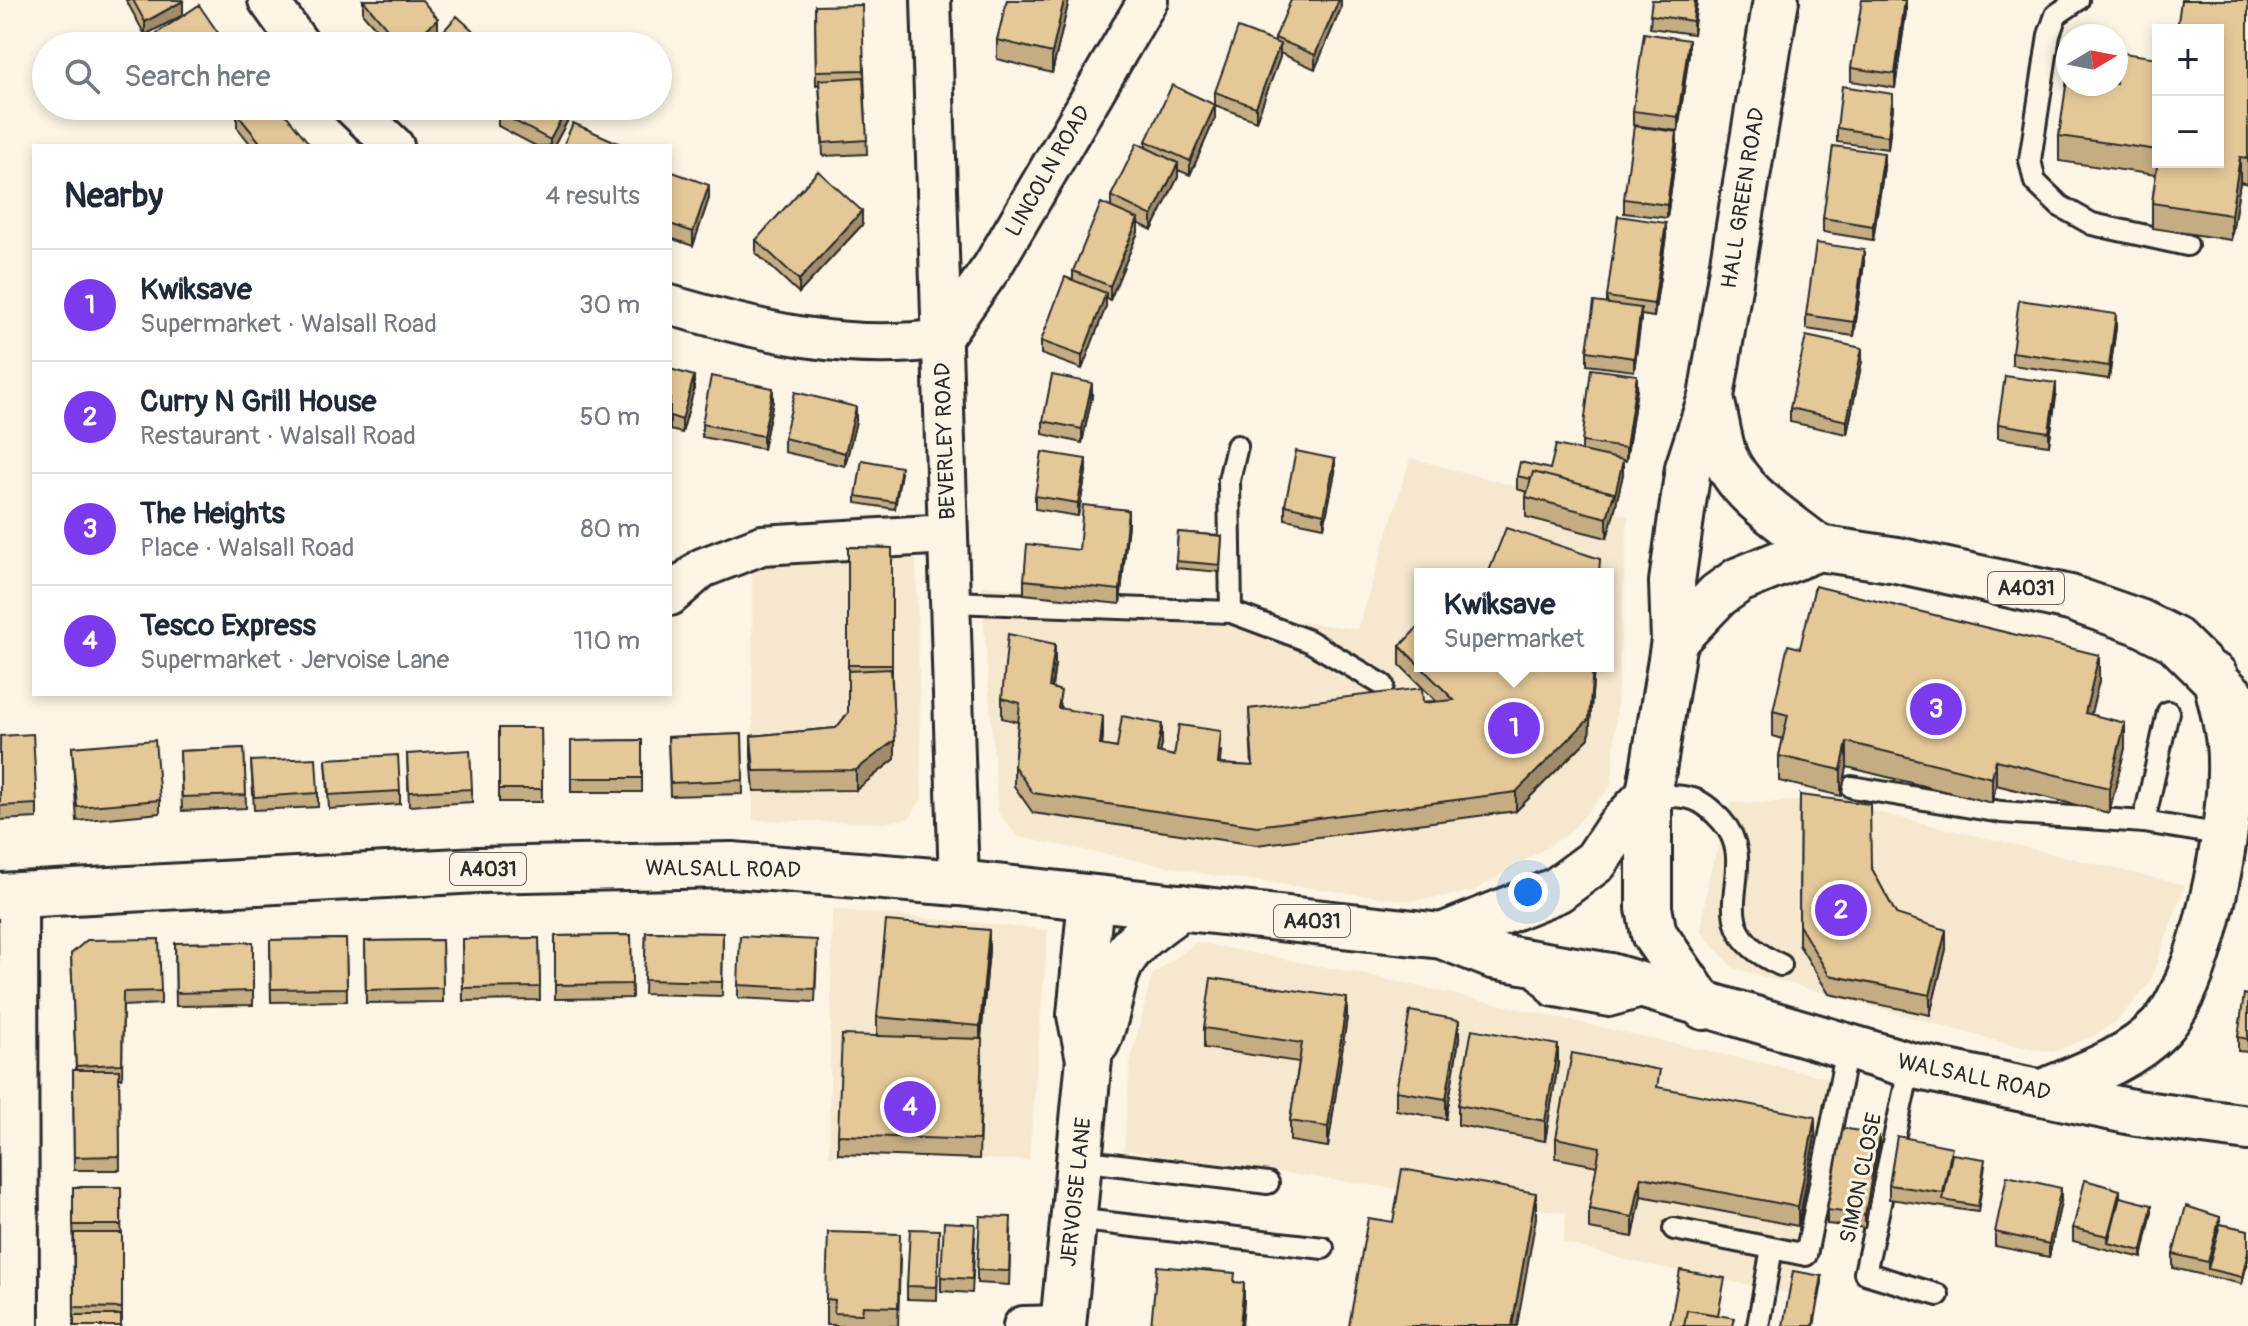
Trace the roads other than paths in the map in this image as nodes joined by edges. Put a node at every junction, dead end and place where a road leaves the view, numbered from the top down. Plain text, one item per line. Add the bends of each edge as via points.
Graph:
1 (268, 0) edge
2 (931, 0) edge
3 (1148, 0) edge
4 (1776, 0) edge
5 (2078, 0) edge
6 (291, 32) edge
7 (367, 120) edge
8 (392, 144) edge
9 (2187, 245) edge
10 (672, 306) edge
11 (941, 339) junction
12 (1711, 397) junction
13 (1237, 446) dead end
14 (948, 534) junction
15 (1818, 548) junction
16 (672, 594) edge
17 (951, 602) junction
18 (1231, 612) junction
19 (1674, 641) junction
20 (2215, 676) junction
21 (1383, 685) dead end
22 (2168, 712) dead end
23 (2248, 712) edge
24 (1852, 787) dead end
25 (1649, 795) junction
26 (2144, 822) junction
27 (2224, 835) junction
28 (959, 883) junction
29 (9, 896) edge
30 (1091, 898) junction
31 (1181, 907) junction
32 (1442, 936) junction
33 (1781, 965) dead end
34 (1704, 1007) junction
35 (1847, 1049) junction
36 (1089, 1059) junction
37 (1910, 1065) junction
38 (2043, 1092) junction
39 (2248, 1128) edge
40 (1079, 1160) junction
41 (1268, 1183) dead end
42 (1074, 1219) junction
43 (1674, 1229) dead end
44 (1323, 1248) dead end
45 (1772, 1248) junction
46 (1938, 1295) dead end
47 (19, 1326) edge
48 (1023, 1326) edge
49 (1063, 1326) edge
50 (1758, 1326) edge

1 - 6 street
2 - 11 street, BEVERLEY ROAD
3 - 11 street, LINCOLN ROAD via 992,267
4 - 12 main road, HALL GREEN ROAD
5 - 9 lane via 2056,15 2049,35 2030,160 2035,182 2060,206 2092,224
7 - 8 street
10 - 11 street via 790,335 850,343
11 - 14 street, BEVERLEY ROAD
12 - 15 main road, HALL GREEN ROAD via 1725,457 1737,475
12 - 19 main road, HALL GREEN ROAD via 1688,468 1672,582
13 - 18 lane via 1229,480
14 - 16 street via 762,545 702,568
14 - 17 street, BEVERLEY ROAD
15 - 19 main road via 1739,580
15 - 20 main road, A4031 via 1910,562 2070,598 2175,640
17 - 18 lane
17 - 28 street, BEVERLEY ROAD
18 - 21 lane via 1309,641
19 - 25 main road
20 - 23 main road, A4031
20 - 27 main road via 2230,760
22 - 26 lane
24 - 26 lane via 2001,812
25 - 32 main road, WALSALL ROAD / A4031 via 1596,861 1557,890
25 - 33 lane via 1693,799 1735,836 1732,905 1738,931 1756,954
25 - 34 main road via 1649,908 1654,934
26 - 27 lane
27 - 38 main road via 2200,952 2163,1025 2122,1056
28 - 29 main road, WALSALL ROAD / A4031 via 732,865 478,870
28 - 30 main road, WALSALL ROAD / A4031
29 - 47 street
30 - 31 main road, WALSALL ROAD / A4031
30 - 36 main road, JERVOISE LANE via 1080,1015
31 - 32 main road, WALSALL ROAD / A4031
31 - 36 main road, JERVOISE LANE via 1127,952
32 - 34 main road, WALSALL ROAD / A4031 via 1493,956 1610,976
34 - 35 main road, WALSALL ROAD / A4031
35 - 37 main road, WALSALL ROAD / A4031
35 - 45 lane via 1806,1255
36 - 40 main road, JERVOISE LANE
37 - 38 main road, WALSALL ROAD / A4031
37 - 46 lane, SIMON CLOSE via 1865,1273
38 - 39 main road, WALSALL ROAD / A4031 via 2137,1113
40 - 41 lane
40 - 42 main road, JERVOISE LANE
42 - 44 lane
42 - 49 main road, JERVOISE LANE
43 - 45 lane
45 - 50 lane
48 - 49 street

